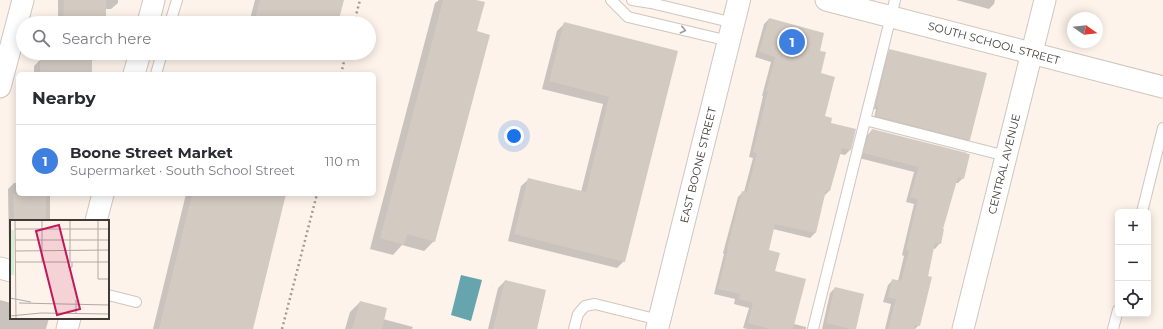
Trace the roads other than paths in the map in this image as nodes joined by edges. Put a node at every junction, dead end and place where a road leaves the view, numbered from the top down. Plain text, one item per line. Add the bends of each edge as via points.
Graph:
1 (23, 0) edge
2 (154, 0) edge
3 (177, 0) edge
4 (611, 0) edge
5 (632, 0) edge
6 (739, 0) edge
7 (826, 0) edge
8 (1045, 0) edge
9 (659, 6) junction
10 (893, 8) edge
11 (19, 16) edge
12 (150, 16) edge
13 (172, 16) edge
14 (655, 24) junction
15 (16, 26) edge
16 (732, 32) junction
17 (1032, 53) junction
18 (138, 60) edge
19 (160, 60) edge
20 (135, 72) edge
21 (157, 72) edge
22 (0, 87) edge
23 (1163, 87) edge
24 (865, 120) junction
25 (1163, 128) edge
26 (1006, 156) junction
27 (102, 196) edge
28 (1143, 209) edge
29 (96, 220) edge
30 (0, 268) edge
31 (10, 271) edge
32 (109, 295) edge
33 (136, 302) dead end
34 (1116, 317) edge
35 (70, 319) edge
36 (658, 324) edge
37 (67, 329) edge
38 (574, 329) edge
39 (813, 329) edge
40 (963, 329) edge
41 (1113, 329) edge

1 - 11 street
2 - 12 street
3 - 13 lane
4 - 14 lane via 628,17
5 - 9 lane
6 - 16 street, EAST BOONE STREET
7 - 10 street, SOUTH SCHOOL STREET
8 - 17 street, CENTRAL AVENUE
9 - 14 lane
9 - 16 lane
10 - 17 street, SOUTH SCHOOL STREET
10 - 24 lane
14 -> 16 lane
15 - 22 street
16 - 36 street, EAST BOONE STREET
17 - 23 street, SOUTH SCHOOL STREET
17 - 26 street, CENTRAL AVENUE
18 - 20 street
19 - 21 lane
24 - 26 lane
24 - 39 lane
25 - 28 lane
26 - 40 street, CENTRAL AVENUE
27 - 29 street
30 - 31 street
32 - 33 lane
34 - 41 lane
35 - 37 street
36 - 38 lane via 596,304 585,306 578,314

